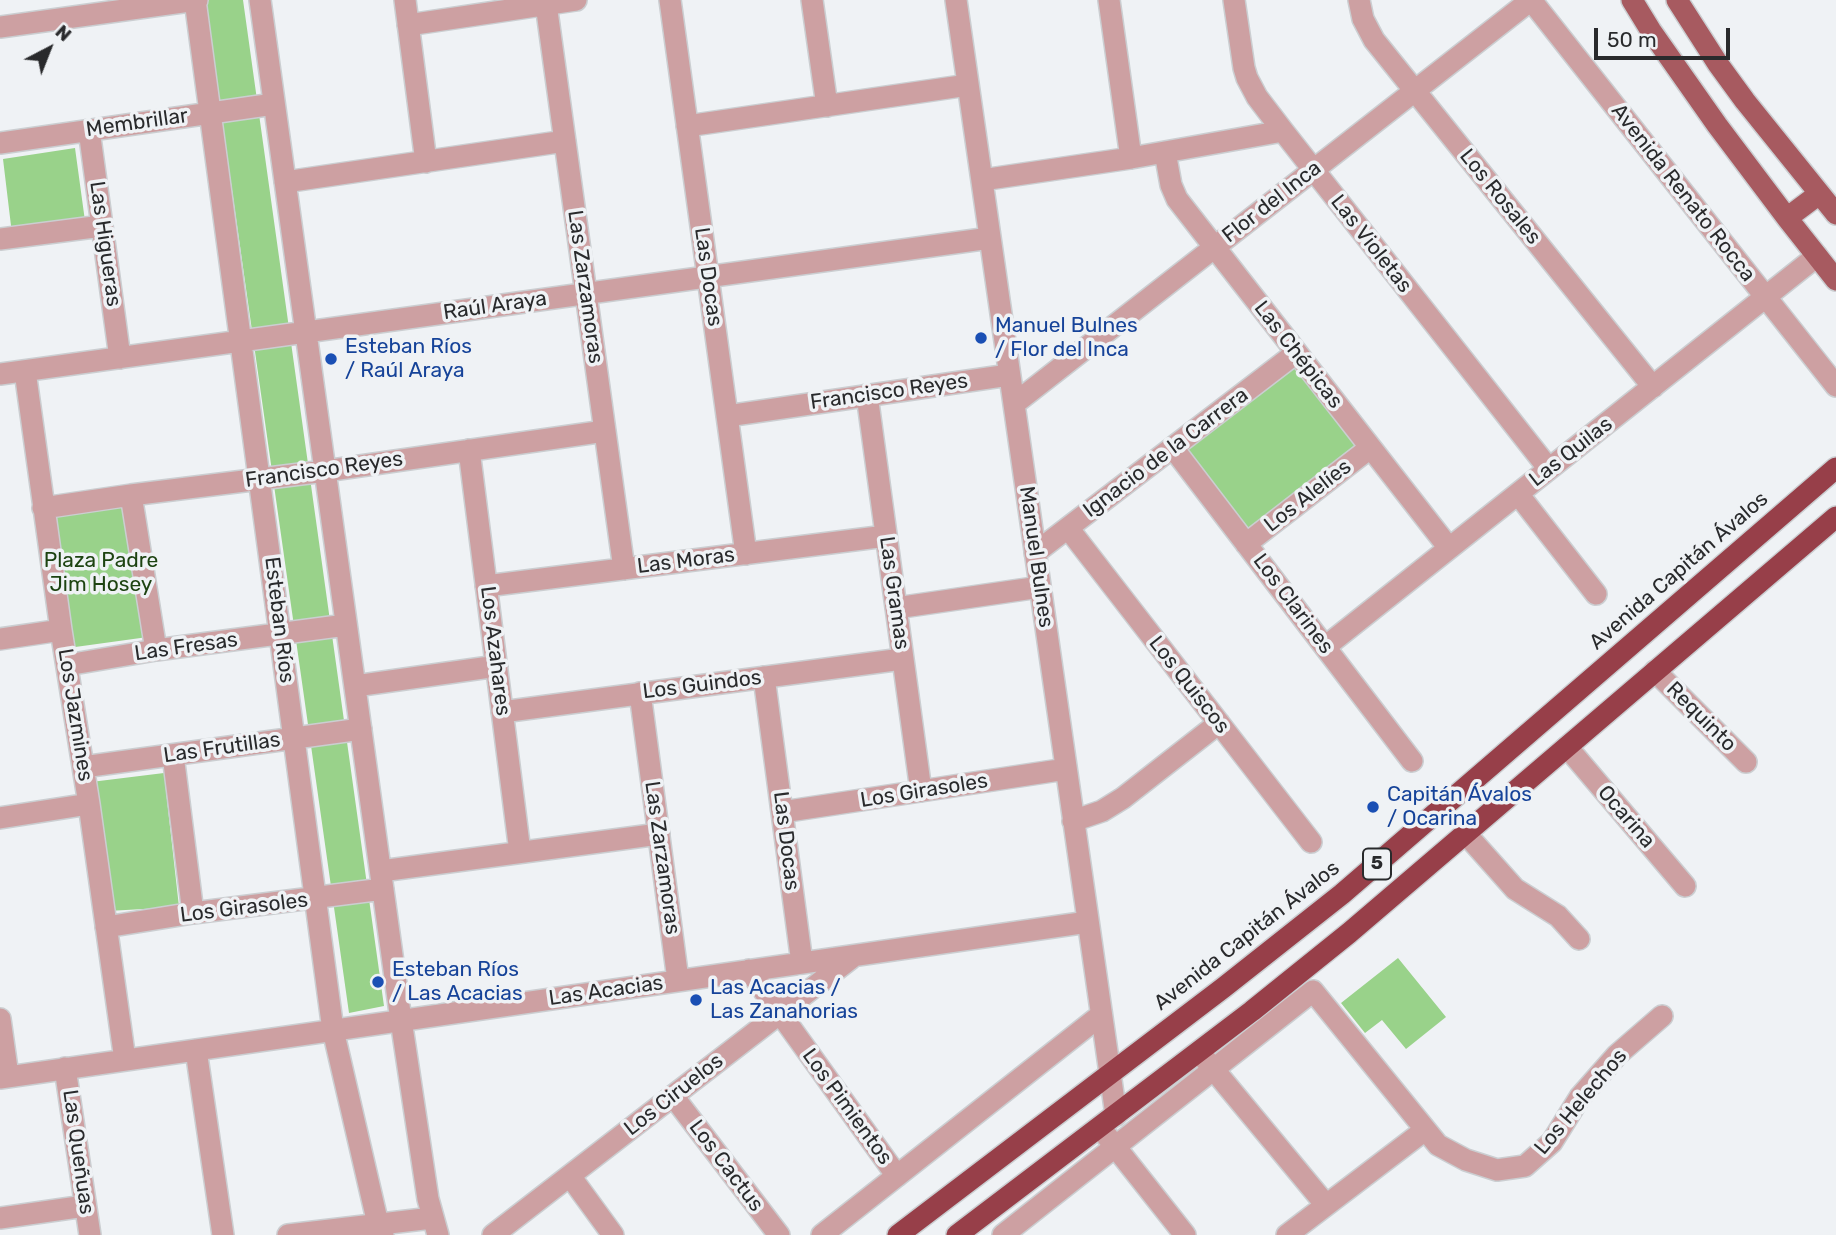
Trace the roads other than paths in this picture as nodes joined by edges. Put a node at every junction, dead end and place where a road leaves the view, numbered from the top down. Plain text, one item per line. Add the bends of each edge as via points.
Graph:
1 (196, 0) edge
2 (260, 0) edge
3 (405, 0) edge
4 (576, 0) edge
5 (670, 0) edge
6 (812, 0) edge
7 (956, 0) edge
8 (1109, 0) edge
9 (1234, 0) edge
10 (1359, 0) edge
11 (1531, 0) edge
12 (1632, 0) edge
13 (1677, 0) edge
14 (546, 5) junction
15 (68, 9) edge
16 (408, 25) junction
17 (0, 27) edge
18 (968, 85) junction
19 (1415, 91) junction
20 (274, 104) junction
21 (827, 106) junction
22 (211, 113) junction
23 (687, 126) junction
24 (89, 130) junction
25 (1283, 131) junction
26 (565, 141) junction
27 (0, 143) edge
28 (1165, 152) junction
29 (1131, 158) junction
30 (426, 162) junction
31 (1313, 170) junction
32 (982, 180) junction
33 (285, 182) junction
34 (1819, 194) junction
35 (1836, 215) edge
36 (1787, 219) junction
37 (103, 226) junction
38 (1, 234) edge
39 (990, 238) junction
40 (1215, 247) junction
41 (1817, 256) junction
42 (708, 276) junction
43 (1836, 280) edge
44 (586, 293) junction
45 (1765, 298) junction
46 (306, 333) junction
47 (242, 341) junction
48 (1296, 353) junction
49 (120, 358) junction
50 (24, 371) junction
51 (0, 374) edge
52 (1009, 375) junction
53 (1836, 386) edge
54 (1653, 387) junction
55 (867, 396) junction
56 (1014, 404) junction
57 (727, 416) junction
58 (605, 431) junction
59 (1370, 447) junction
60 (1173, 448) junction
61 (469, 450) junction
62 (1836, 468) edge
63 (1549, 469) junction
64 (325, 471) junction
65 (260, 479) junction
66 (1518, 494) junction
67 (131, 495) junction
68 (43, 509) junction
69 (1836, 517) edge
70 (1068, 528) junction
71 (886, 536) junction
72 (1246, 544) junction
73 (1449, 548) junction
74 (1035, 553) junction
75 (746, 554) junction
76 (624, 569) junction
77 (486, 586) junction
78 (1040, 587) junction
79 (1596, 594) dead end
80 (896, 608) junction
81 (346, 625) junction
82 (61, 630) junction
83 (281, 634) junction
84 (0, 639) edge
85 (1325, 647) junction
86 (156, 650) junction
87 (902, 659) junction
88 (67, 665) junction
89 (497, 666) junction
90 (1655, 671) junction
91 (764, 677) junction
92 (355, 686) junction
93 (640, 694) junction
94 (502, 712) junction
95 (1219, 723) junction
96 (361, 729) junction
97 (294, 738) junction
98 (1567, 747) junction
99 (173, 755) junction
100 (1412, 761) dead end
101 (1746, 762) dead end
102 (83, 767) junction
103 (1066, 769) junction
104 (920, 791) junction
105 (89, 804) junction
106 (782, 812) junction
107 (0, 818) edge
108 (1073, 821) junction
109 (659, 834) junction
110 (1466, 834) junction
111 (1311, 842) dead end
112 (520, 852) junction
113 (382, 880) junction
114 (1685, 886) dead end
115 (316, 899) junction
116 (193, 914) junction
117 (1088, 922) junction
118 (106, 927) junction
119 (1579, 940) dead end
120 (856, 955) junction
121 (802, 963) junction
122 (749, 970) junction
123 (678, 980) junction
124 (780, 1014) junction
125 (1101, 1015) junction
126 (1662, 1016) dead end
127 (0, 1019) edge
128 (401, 1020) junction
129 (333, 1030) junction
130 (196, 1049) junction
131 (1199, 1052) junction
132 (125, 1059) junction
133 (65, 1068) junction
134 (1213, 1070) junction
135 (1109, 1075) junction
136 (4, 1077) edge
137 (673, 1096) junction
138 (1108, 1121) junction
139 (1425, 1129) junction
140 (1115, 1147) junction
141 (570, 1176) junction
142 (897, 1176) junction
143 (1326, 1205) junction
144 (86, 1206) junction
145 (0, 1218) edge
146 (435, 1227) edge
147 (381, 1229) edge
148 (1017, 1231) edge
149 (90, 1235) edge
150 (223, 1235) edge
151 (288, 1235) edge
152 (405, 1235) edge
153 (493, 1235) edge
154 (613, 1235) edge
155 (779, 1235) edge
156 (822, 1235) edge
157 (898, 1235) edge
158 (957, 1235) edge
159 (1185, 1235) edge
160 (1287, 1235) edge

1 - 15 street
1 - 22 street, Esteban Ríos
2 - 20 street
3 - 16 street
4 - 14 street
5 - 23 street, Las Docas
6 - 21 street
7 - 18 street, Manuel Bulnes
8 - 29 street
9 - 25 street, Las Violetas via 1247,78
10 - 19 street, Los Rosales via 1374,40
11 - 19 street, Flor del Inca
11 - 45 street, Avenida Renato Rocca
12 - 36 main road
13 - 34 main road via 1732,83
14 - 16 street
14 - 26 street, Las Zarzamoras
15 - 17 street
16 - 30 street
18 - 21 street
18 - 32 street, Manuel Bulnes
19 - 31 street, Flor del Inca
19 - 54 street, Los Rosales
20 - 22 street, Membrillar
20 - 33 street
21 - 23 street
22 - 24 street, Membrillar
22 - 47 street, Esteban Ríos
23 - 42 street, Las Docas
24 - 27 street, Membrillar
24 - 37 street, Las Higueras
25 - 28 street
25 - 31 street, Las Violetas
26 - 30 street
26 - 44 street, Las Zarzamoras
28 - 29 street
28 - 40 street, Las Chépicas via 1177,199
29 - 32 street
30 - 33 street
31 - 40 street, Flor del Inca
31 - 63 street, Las Violetas
32 - 39 street, Manuel Bulnes
33 - 46 street
34 - 35 main road
34 - 36 main road
36 - 41 main road
37 - 38 street
37 - 49 street, Las Higueras
39 - 42 street, Raúl Araya
39 - 52 street, Manuel Bulnes
40 - 48 street, Las Chépicas
40 - 56 street, Flor del Inca
41 - 43 main road
41 - 45 street, Las Quilas
42 - 44 street, Raúl Araya
42 - 57 street, Las Docas
44 - 46 street, Raúl Araya
44 - 58 street, Las Zarzamoras
45 - 53 street, Avenida Renato Rocca
45 - 54 street, Las Quilas
46 - 47 street, Raúl Araya
46 - 64 street
47 - 49 street, Raúl Araya
47 - 65 street, Esteban Ríos
48 - 59 street, Las Chépicas
48 - 60 street, Ignacio de la Carrera
49 - 50 street, Raúl Araya
50 - 51 street, Raúl Araya
50 - 68 street, Los Jazmines
52 - 55 street, Francisco Reyes
52 - 56 street, Manuel Bulnes
54 - 63 street, Las Quilas
55 - 57 street, Francisco Reyes
55 - 71 street, Las Gramas
56 - 74 street, Manuel Bulnes
57 - 75 street, Las Docas
58 - 61 street, Francisco Reyes
58 - 76 street, Las Zarzamoras
59 - 72 street, Los Alelíes
59 - 73 street, Las Chépicas
60 - 70 street, Ignacio de la Carrera
60 - 72 street, Los Clarines
61 - 64 street, Francisco Reyes
61 - 77 street, Los Azahares
62 - 135 highway, Avenida Capitán Ávalos / 5 via 1342,894
63 - 66 street, Las Quilas
64 - 65 street, Francisco Reyes
64 - 81 street
65 - 67 street, Francisco Reyes
65 - 83 street, Esteban Ríos
66 - 73 street, Las Quilas
66 - 79 street
67 - 68 street, Francisco Reyes
67 - 86 street
68 - 82 street, Los Jazmines
69 - 90 highway, 5
70 - 74 street, Ignacio de la Carrera
70 - 95 street, Los Quiscos
71 - 75 street, Las Moras
71 - 80 street, Las Gramas
72 - 85 street, Los Clarines
73 - 85 street, Las Quilas
74 - 78 street, Manuel Bulnes
75 - 76 street, Las Moras
76 - 77 street, Las Moras
77 - 89 street, Los Azahares
78 - 80 street
78 - 103 street, Manuel Bulnes
80 - 87 street, Las Gramas
81 - 83 street, Las Fresas
81 - 92 street
82 - 84 street
82 - 88 street, Los Jazmines
83 - 86 street, Las Fresas
83 - 97 street, Esteban Ríos
85 - 100 street, Los Clarines
86 - 88 street, Las Fresas
87 - 91 street, Los Guindos
87 - 104 street, Las Gramas
88 - 102 street, Los Jazmines
89 - 92 street
89 - 94 street, Los Azahares
90 - 98 highway, 5
90 - 101 street, Requinto
91 - 93 street, Los Guindos
91 - 106 street, Las Docas
92 - 96 street
93 - 94 street, Los Guindos
93 - 109 street, Las Zarzamoras
94 - 112 street, Los Azahares
95 - 108 street via 1123,798
95 - 111 street, Los Quiscos
96 - 97 street, Las Frutillas
96 - 113 street
97 - 99 street, Las Frutillas
97 - 115 street, Esteban Ríos
98 - 110 highway, 5
98 - 114 street, Ocarina
99 - 102 street, Las Frutillas
99 - 116 street
102 - 105 street, Los Jazmines
103 - 104 street, Los Girasoles
103 - 108 street, Manuel Bulnes
104 - 106 street, Los Girasoles
105 - 107 street
105 - 118 street, Los Jazmines
106 - 121 street, Las Docas
108 - 117 street, Manuel Bulnes
109 - 112 street, Los Girasoles
109 - 123 street, Las Zarzamoras
110 - 119 street via 1515,889 1558,916
110 - 131 highway, 5
112 - 113 street, Los Girasoles
113 - 115 street, Los Girasoles
113 - 128 street
115 - 116 street, Los Girasoles
115 - 129 street, Esteban Ríos
116 - 118 street, Los Girasoles
117 - 120 street, Las Acacias
117 - 125 street, Manuel Bulnes
118 - 132 street, Los Jazmines
120 - 121 street, Las Acacias
120 - 124 street, Los Ciruelos
121 - 122 street, Las Acacias
122 - 123 street, Las Acacias
122 - 124 street, Los Pimientos
123 - 128 street, Las Acacias
124 - 137 street, Los Ciruelos
124 - 142 street, Los Pimientos
125 - 135 street, Manuel Bulnes
125 - 142 street
126 - 139 street, Los Helechos via 1617,1055 1580,1097 1552,1142 1525,1166 1497,1170 1466,1160 1438,1145
127 - 136 street
128 - 129 street, Las Acacias
128 - 146 street
129 - 130 street, Las Acacias
129 - 147 street, Esteban Ríos
130 - 132 street, Las Acacias
130 - 150 street
131 - 134 street
131 - 138 highway, 5
132 - 133 street, Las Acacias
133 - 136 street, Las Acacias
133 - 144 street, Las Queñuas
134 - 139 street via 1313,991
134 - 140 street
134 - 143 street
135 - 138 street, Manuel Bulnes
135 - 157 highway, Avenida Capitán Ávalos / 5
137 - 141 street, Los Ciruelos
137 - 155 street, Los Cactus
138 - 140 street, Manuel Bulnes
138 - 158 highway, 5
139 - 143 street
140 - 148 street
140 - 159 street, Manuel Bulnes
141 - 153 street, Los Ciruelos
141 - 154 street
142 - 156 street
143 - 160 street
144 - 145 street
144 - 149 street, Las Queñuas
146 - 147 street
146 - 152 street
147 - 151 street

